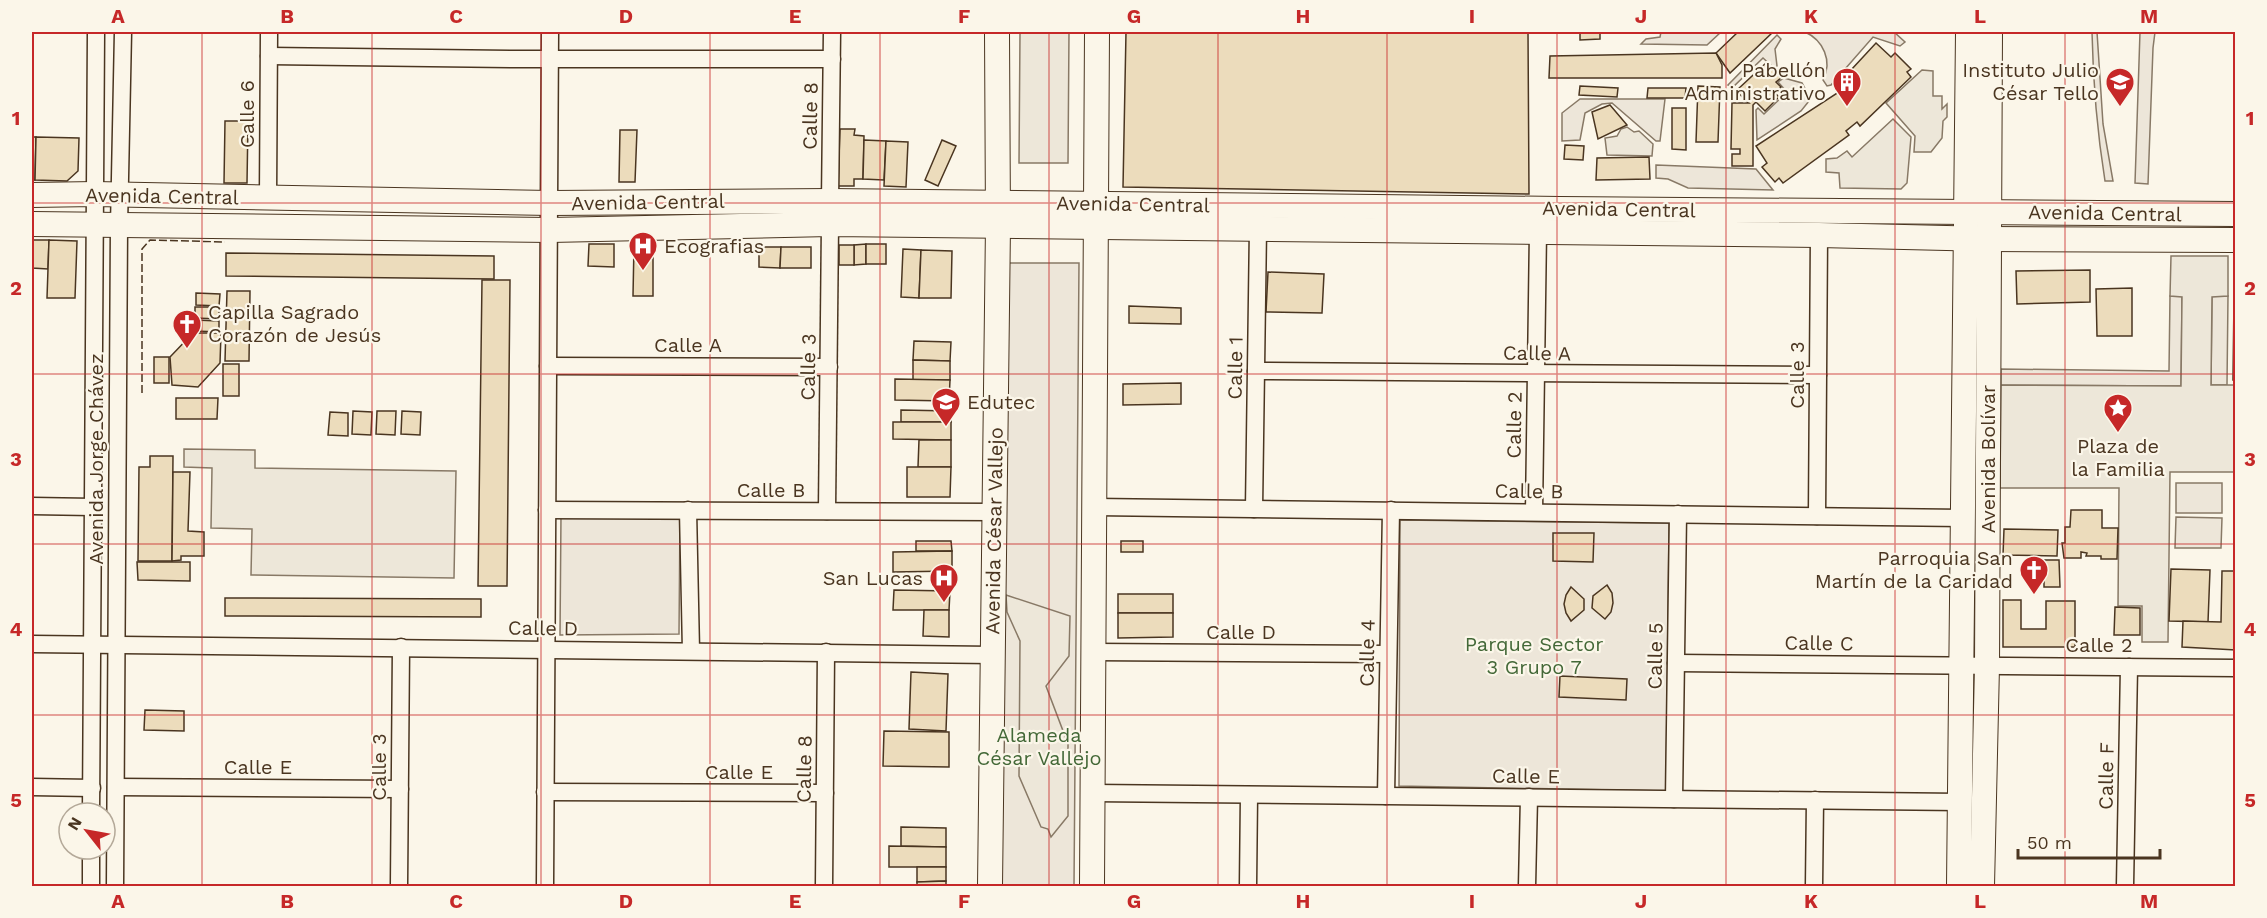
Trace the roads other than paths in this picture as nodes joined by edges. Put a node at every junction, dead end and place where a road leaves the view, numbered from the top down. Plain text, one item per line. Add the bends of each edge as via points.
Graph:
1 (96, 32) edge
2 (123, 32) edge
3 (268, 32) edge
4 (550, 32) edge
5 (832, 32) edge
6 (997, 32) edge
7 (1097, 32) edge
8 (1968, 32) edge
9 (1990, 32) edge
10 (268, 56) junction
11 (550, 57) junction
12 (832, 58) junction
13 (95, 194) junction
14 (32, 195) edge
15 (120, 195) junction
16 (268, 198) junction
17 (550, 203) junction
18 (830, 212) junction
19 (1977, 212) junction
20 (998, 214) junction
21 (2235, 214) edge
22 (1097, 215) junction
23 (32, 224) edge
24 (95, 225) junction
25 (119, 226) junction
26 (1258, 228) junction
27 (550, 230) junction
28 (1538, 231) junction
29 (1819, 235) junction
30 (1978, 238) junction
31 (2235, 240) edge
32 (548, 366) junction
33 (828, 367) junction
34 (1256, 371) junction
35 (1536, 373) junction
36 (1818, 375) junction
37 (32, 506) edge
38 (93, 507) junction
39 (1095, 507) junction
40 (1254, 509) junction
41 (547, 510) junction
42 (688, 510) junction
43 (1391, 510) junction
44 (827, 511) junction
45 (994, 512) junction
46 (1534, 512) junction
47 (1678, 514) junction
48 (1817, 516) junction
49 (1963, 518) junction
50 (32, 644) edge
51 (93, 644) junction
52 (116, 644) junction
53 (401, 647) junction
54 (546, 649) junction
55 (691, 651) junction
56 (826, 652) junction
57 (1094, 652) junction
58 (1388, 654) junction
59 (993, 655) junction
60 (1676, 663) junction
61 (1962, 665) junction
62 (1987, 666) junction
63 (2129, 667) junction
64 (2235, 668) edge
65 (32, 787) edge
66 (116, 787) junction
67 (92, 788) junction
68 (400, 789) junction
69 (545, 792) junction
70 (825, 793) junction
71 (1092, 793) junction
72 (1249, 795) junction
73 (1386, 796) junction
74 (1529, 798) junction
75 (1674, 799) junction
76 (1815, 800) junction
77 (92, 801) edge
78 (1960, 802) junction
79 (91, 861) edge
80 (91, 886) edge
81 (115, 886) edge
82 (399, 886) edge
83 (545, 886) edge
84 (824, 886) edge
85 (990, 886) edge
86 (1092, 886) edge
87 (1248, 886) edge
88 (1527, 886) edge
89 (1814, 886) edge
90 (1959, 886) edge
91 (1982, 886) edge
92 (2125, 886) edge

1 - 13 street, Avenida Jorge Chávez
2 - 15 street, Avenida Jorge Chávez
3 - 10 street, Calle 6
4 - 11 street
5 - 12 street, Calle 8
6 - 20 street, Avenida César Vallejo
7 - 22 street
8 - 19 street, Avenida Bolívar
9 - 19 street, Avenida Bolívar
10 - 11 street
10 - 16 street, Calle 6
11 - 12 street
11 - 17 street
12 - 18 street, Calle 8
13 - 14 street, Avenida Central
13 - 15 street, Avenida Central
13 - 24 street, Avenida Jorge Chávez
15 - 16 street, Avenida Central
15 - 25 street, Avenida Jorge Chávez
16 - 17 street, Avenida Central
17 - 18 street, Avenida Central
17 - 27 street
18 - 20 street, Avenida Central
18 - 27 street, Avenida Central
18 - 33 street, Calle 3
19 - 21 street, Avenida Central
19 - 22 street, Avenida Central
19 - 30 street, Avenida Bolívar
20 - 22 street, Avenida Central
20 - 45 street, Avenida César Vallejo
22 - 26 street, Avenida Central
22 - 39 street
23 - 24 street, Avenida Central
24 - 25 street, Avenida Central
24 - 38 street, Avenida Jorge Chávez
25 - 27 street, Avenida Central
25 - 52 street, Avenida Jorge Chávez
26 - 28 street, Avenida Central
26 - 34 street, Calle 1
27 - 32 street
28 - 29 street, Avenida Central
28 - 35 street, Calle 2
29 - 30 street, Avenida Central
29 - 36 street, Calle 3
30 - 31 street, Avenida Central
30 - 49 street, Avenida Bolívar
30 - 62 street, Avenida Bolívar
32 - 33 street, Calle A
32 - 41 street
33 - 44 street, Calle 3
34 - 35 street, Calle A
34 - 40 street, Calle 1
35 - 36 street, Calle A
35 - 46 street, Calle 2
36 - 48 street, Calle 3
37 - 38 street
38 - 51 street, Avenida Jorge Chávez
39 - 40 street, Calle B
39 - 57 street
40 - 43 street, Calle B
41 - 42 street, Calle B
41 - 54 street
42 - 44 street, Calle B
42 - 55 street
43 - 46 street, Calle B
43 - 58 street, Calle 4
44 - 45 street, Calle B
45 - 59 street, Avenida César Vallejo
46 - 47 street, Calle B
47 - 48 street, Calle B
47 - 60 street, Calle 5
48 - 49 street, Calle B
49 - 61 street, Avenida Bolívar
50 - 51 street
51 - 52 street, Calle D
51 - 67 street, Avenida Jorge Chávez
52 - 53 street, Calle D
52 - 66 street, Avenida Jorge Chávez
53 - 54 street, Calle D
53 - 68 street, Calle 3
54 - 55 street, Calle D
54 - 69 street
55 - 56 street, Calle D
56 - 59 street, Calle D
56 - 70 street, Calle 8
57 - 58 street, Calle D
57 - 71 street
58 - 73 street, Calle 4
59 - 85 street, Avenida César Vallejo
60 - 61 street, Calle C
60 - 75 street, Calle 5
61 - 62 street, Calle 2
61 - 78 street, Avenida Bolívar
62 - 63 street, Calle 2
62 - 91 street, Avenida Bolívar
63 - 64 street, Calle 2
63 - 92 street, Calle F
65 - 67 street
66 - 68 street, Calle E
66 - 81 street, Avenida Jorge Chávez
67 - 77 street, Avenida Jorge Chávez
68 - 82 street, Calle 3
69 - 70 street, Calle E
69 - 83 street
70 - 84 street, Calle 8
71 - 72 street, Calle E
71 - 86 street
72 - 73 street, Calle E
72 - 87 street
73 - 74 street, Calle E
74 - 75 street, Calle E
74 - 88 street
75 - 76 street, Calle E
76 - 78 street, Calle E
76 - 89 street
78 - 90 street, Avenida Bolívar
79 - 80 street

